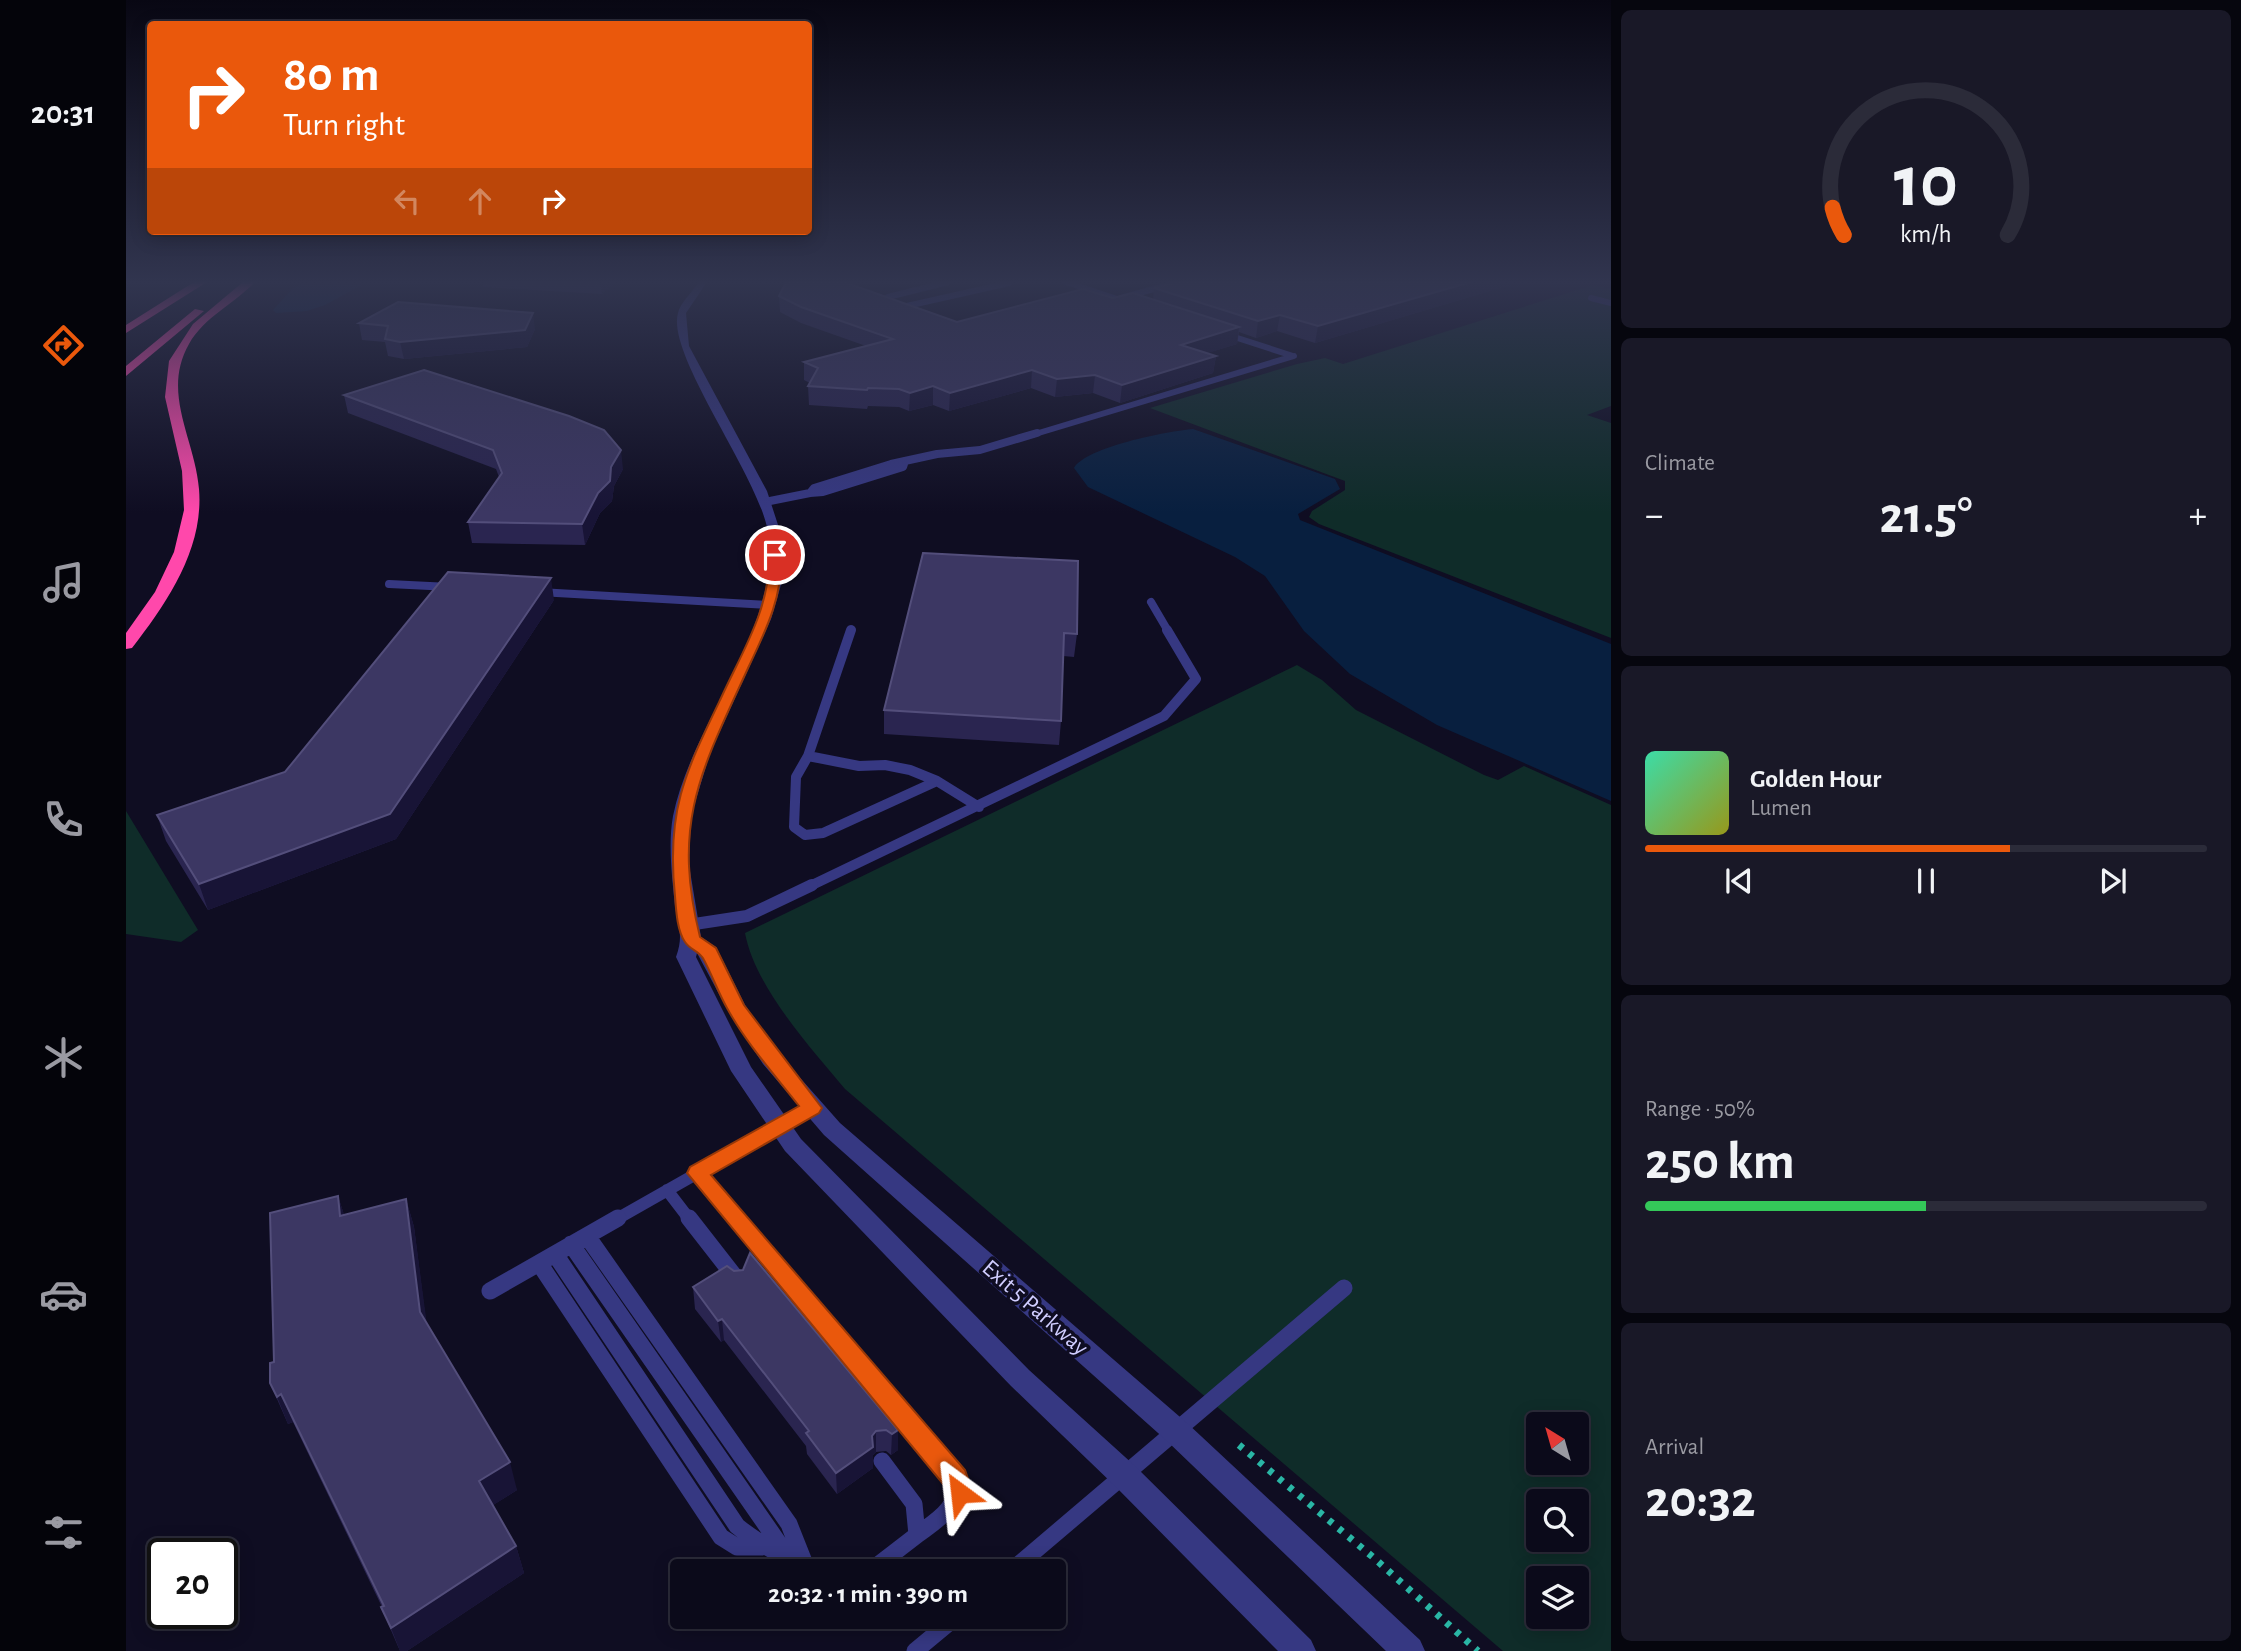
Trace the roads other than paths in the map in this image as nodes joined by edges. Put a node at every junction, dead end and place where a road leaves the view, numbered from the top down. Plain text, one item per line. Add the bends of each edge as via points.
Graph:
1 (141, 359) edge
2 (177, 359) edge
3 (691, 359) edge
4 (1284, 359) edge
5 (126, 372) edge
6 (765, 502) junction
7 (389, 584) dead end
8 (459, 588) edge
9 (528, 592) edge
10 (1151, 602) dead end
11 (769, 605) junction
12 (850, 629) dead end
13 (126, 644) edge
14 (808, 756) junction
15 (937, 781) junction
16 (979, 807) junction
17 (690, 933) junction
18 (812, 1108) junction
19 (780, 1126) junction
20 (697, 1173) junction
21 (667, 1190) junction
22 (587, 1236) junction
23 (571, 1244) junction
24 (555, 1254) junction
25 (539, 1263) junction
26 (739, 1282) edge
27 (1344, 1288) dead end
28 (490, 1291) dead end
29 (1177, 1432) junction
30 (882, 1461) dead end
31 (1125, 1476) junction
32 (917, 1535) junction
33 (762, 1548) junction
34 (790, 1559) joint
35 (802, 1559) edge
36 (886, 1559) edge
37 (1026, 1559) edge
38 (942, 1629) edge
39 (915, 1651) edge
40 (1300, 1651) edge
41 (1409, 1651) edge

1 - 5 highway
2 - 13 highway via 170,393 191,487 191,511 168,584 152,613
3 - 6 street
4 - 6 lane via 987,449 932,454 814,488 810,493
6 - 11 street via 774,531 776,566
7 - 8 lane
9 - 11 lane
10 - 16 lane via 1196,679 1164,716
11 - 17 street via 702,753 682,817 680,865
12 - 14 lane
14 - 15 lane via 859,766 885,765
14 - 15 lane via 796,777 794,827 804,835 822,833
15 - 16 lane
16 - 17 lane via 747,916
17 - 18 street, Exit 5 Parkway via 709,952 752,1032
17 - 19 street via 686,957 704,998 742,1071
18 - 19 lane
18 - 29 street, Exit 5 Parkway
19 - 20 lane
19 - 31 street via 904,1261
20 - 21 lane
20 - 32 lane via 956,1479 960,1493 954,1505
21 - 22 lane
21 - 26 lane
22 - 23 lane
22 - 35 lane via 789,1524
23 - 24 lane
23 - 34 lane
24 - 25 lane
24 - 33 lane via 737,1526
25 - 28 lane
25 - 33 lane via 721,1537 737,1547
27 - 29 lane
29 - 31 lane
29 - 41 street, Exit 5 Parkway
30 - 32 lane via 916,1504
31 - 37 lane
31 - 40 street
32 - 36 lane
33 - 34 lane
38 - 39 lane

